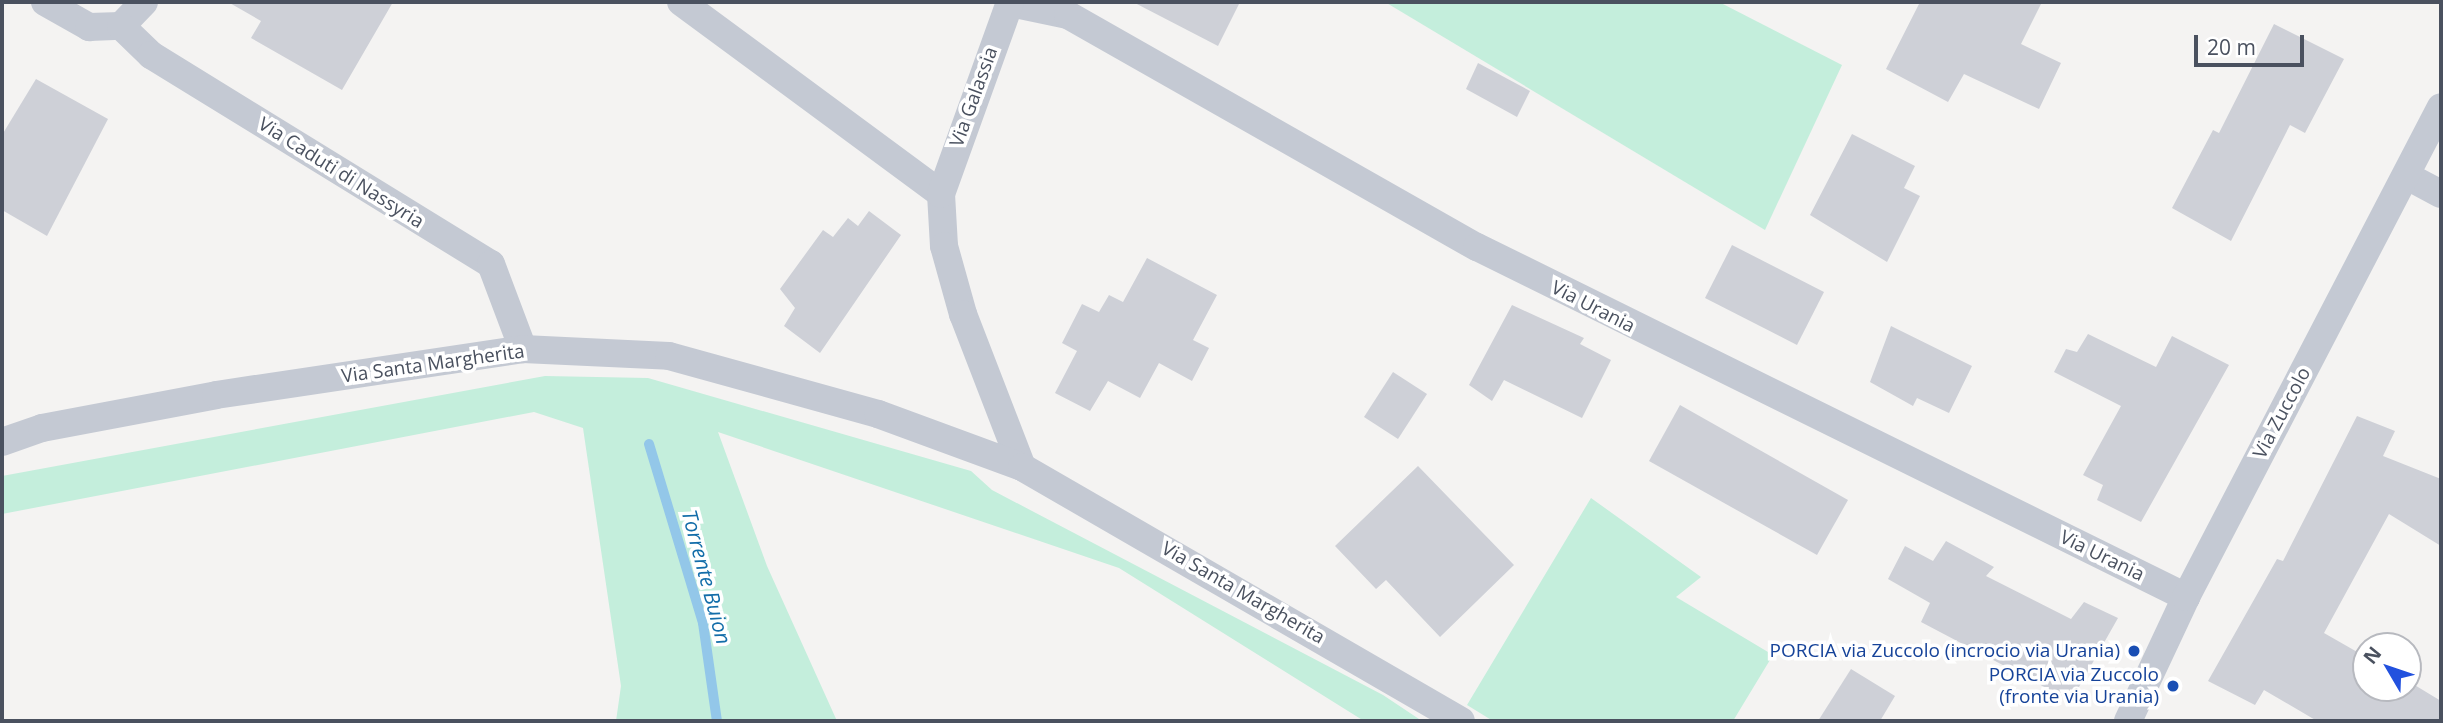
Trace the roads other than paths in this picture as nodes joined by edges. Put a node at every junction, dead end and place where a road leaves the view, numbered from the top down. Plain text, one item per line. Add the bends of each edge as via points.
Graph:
1 (45, 2) edge
2 (144, 2) edge
3 (681, 2) edge
4 (1010, 2) edge
5 (121, 26) junction
6 (2441, 107) edge
7 (2407, 176) junction
8 (941, 194) junction
9 (2441, 194) edge
10 (523, 349) junction
11 (2, 442) edge
12 (1022, 467) junction
13 (2186, 597) junction
14 (1461, 721) edge
15 (2127, 721) edge

1 - 5 street via 89,27
2 - 5 street
3 - 8 street
4 - 8 street, Via Galassia
4 - 13 street, Via Urania via 1068,15 1477,247
5 - 10 street, Via Caduti di Nassyria via 151,55 491,264
6 - 7 street, Via Zuccolo
7 - 9 street
7 - 13 street, Via Zuccolo
8 - 12 street via 944,246 963,314
10 - 11 street, Via Santa Margherita via 216,395 42,428
10 - 12 street, Via Santa Margherita via 669,356 878,414
12 - 14 street, Via Santa Margherita
13 - 15 street, Via Zuccolo

